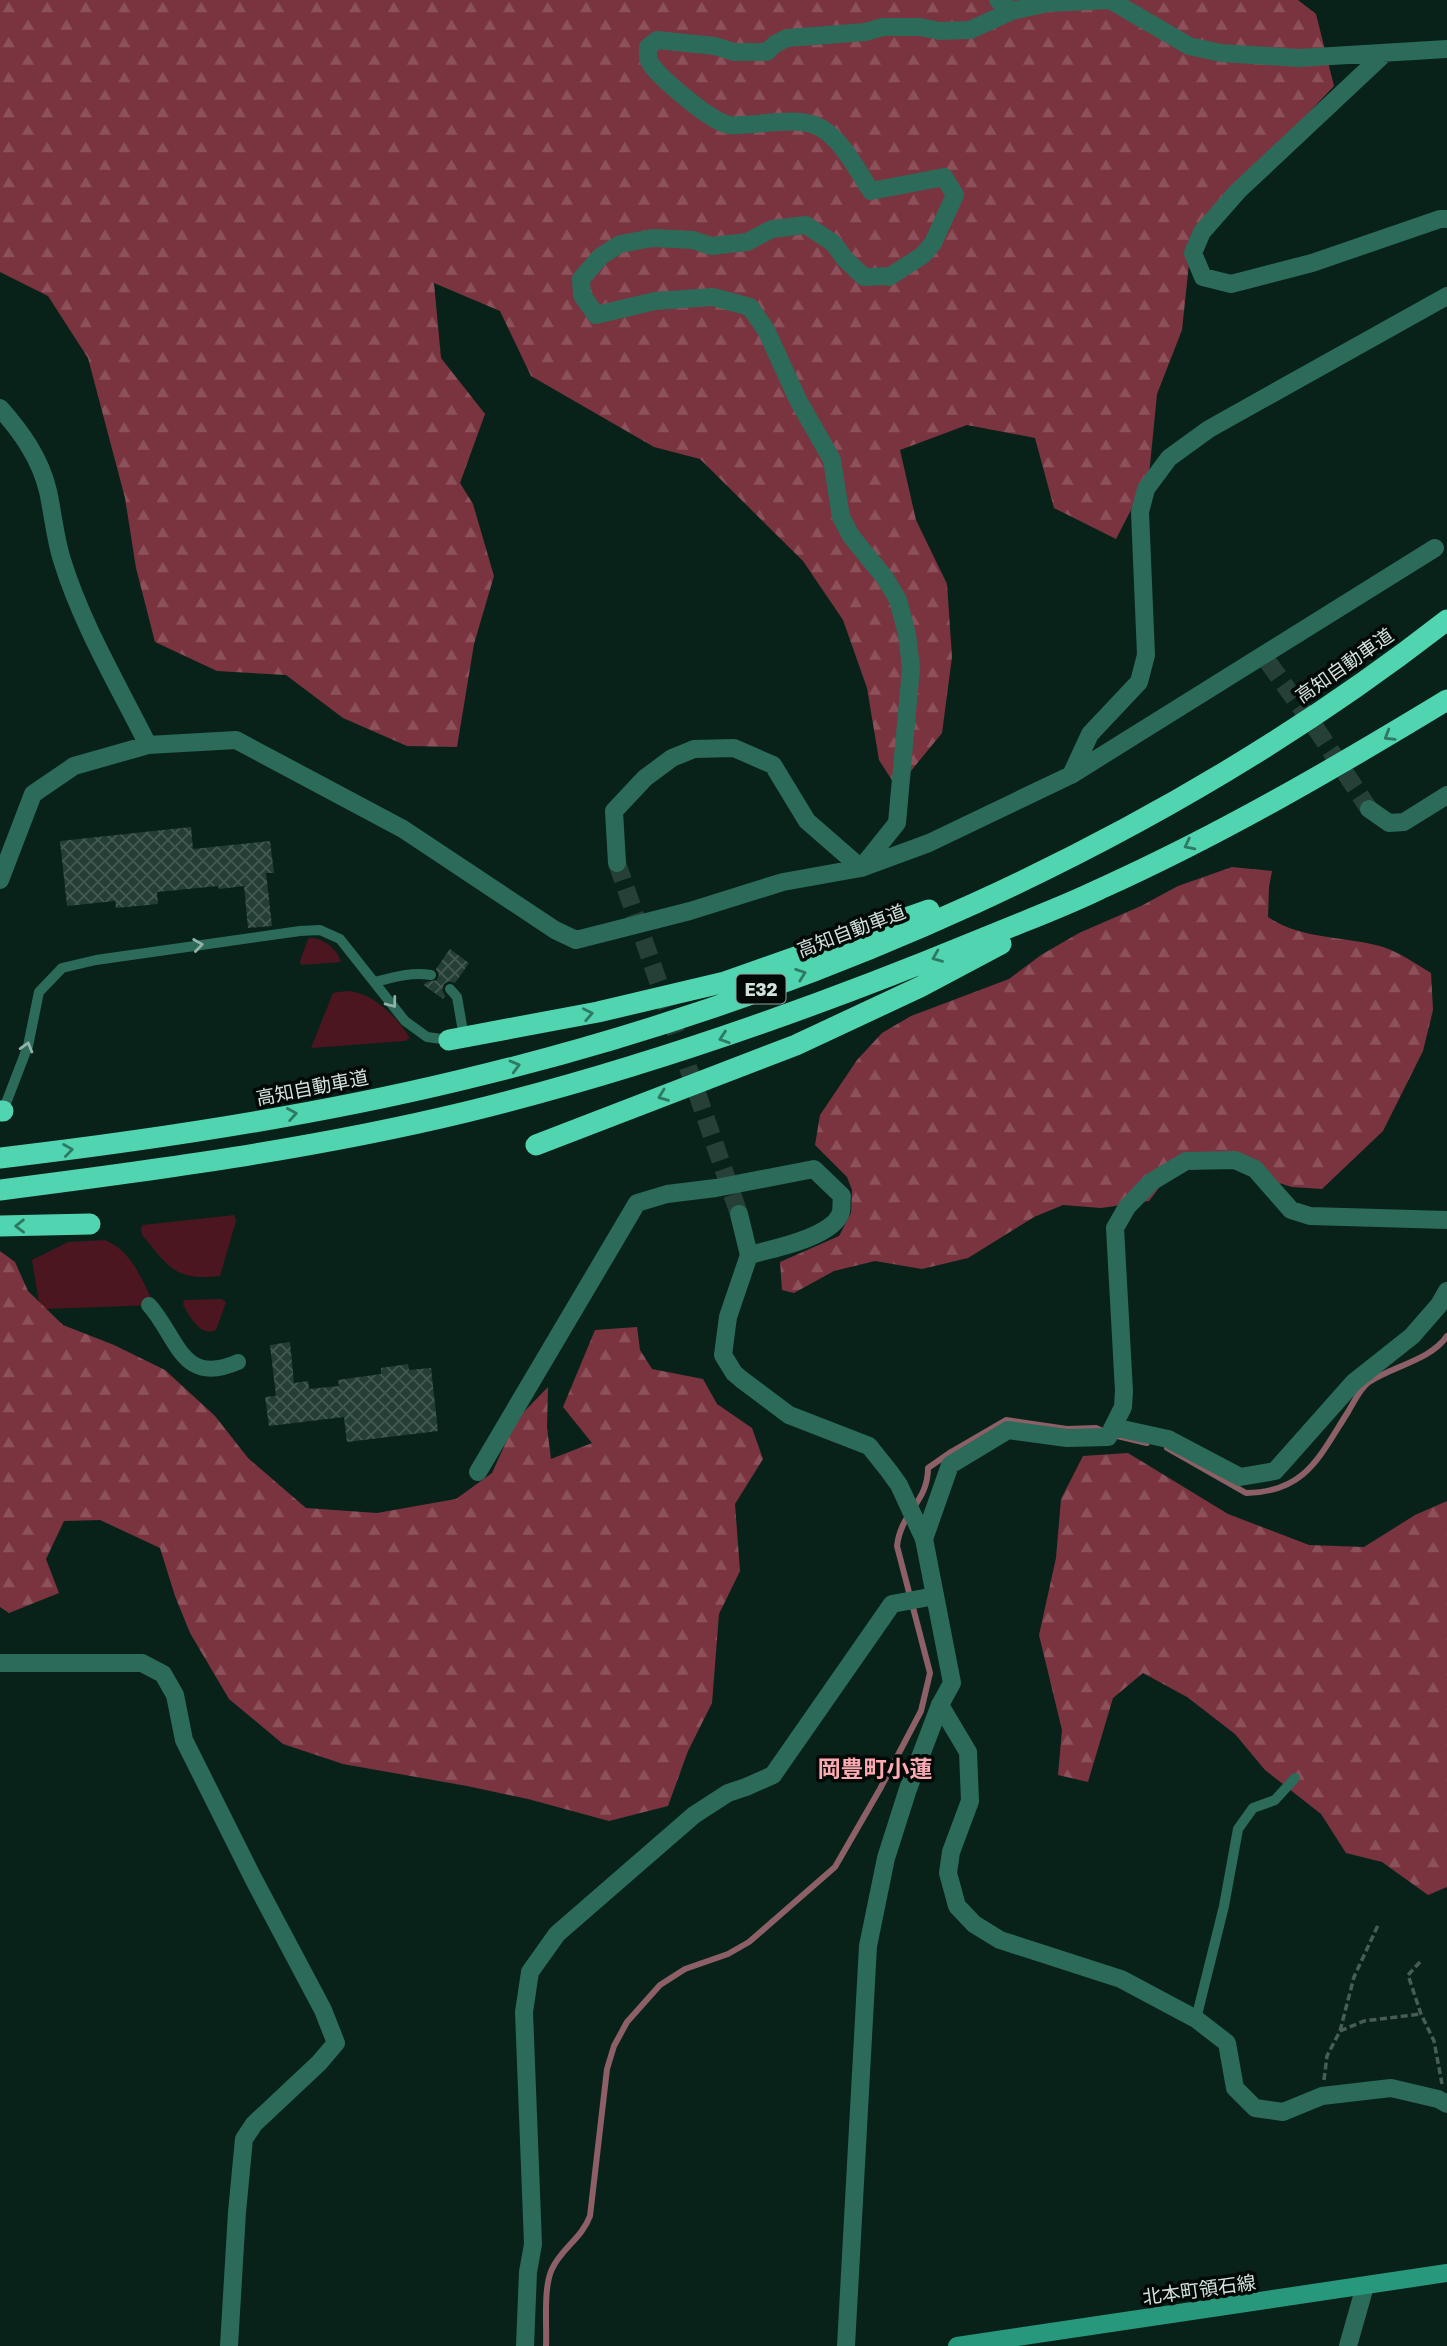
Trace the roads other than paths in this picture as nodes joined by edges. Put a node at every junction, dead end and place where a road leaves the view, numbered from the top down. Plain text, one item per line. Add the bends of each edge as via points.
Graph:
1 (1005, 6) edge
2 (1447, 49) edge
3 (1384, 54) junction
4 (1447, 219) edge
5 (1447, 296) edge
6 (0, 408) edge
7 (1435, 548) dead end
8 (1447, 620) edge
9 (1447, 700) edge
10 (148, 745) junction
11 (1072, 775) junction
12 (1447, 795) edge
13 (1369, 809) tunnel mouth
14 (617, 863) tunnel mouth
15 (1056, 864) junction
16 (861, 868) junction
17 (0, 880) edge
18 (1101, 889) junction
19 (431, 975) dead end
20 (375, 982) junction
21 (450, 989) dead end
22 (457, 1038) junction
23 (2, 1111) edge
24 (536, 1145) dead end
25 (0, 1158) edge
26 (0, 1190) edge
27 (739, 1214) tunnel mouth
28 (1447, 1220) edge
29 (90, 1224) dead end
30 (0, 1226) edge
31 (749, 1255) junction
32 (1447, 1291) edge
33 (149, 1305) dead end
34 (238, 1362) dead end
35 (1111, 1432) junction
36 (478, 1472) dead end
37 (924, 1539) junction
38 (918, 1599) junction
39 (0, 1663) edge
40 (940, 1705) junction
41 (1295, 1779) dead end
42 (1196, 2019) junction
43 (1442, 2101) edge
44 (1447, 2273) edge
45 (1365, 2286) junction
46 (229, 2346) edge
47 (525, 2346) edge
48 (846, 2346) edge
49 (957, 2346) edge
50 (1348, 2346) edge

1 - 3 street via 1110,0 1189,46 1299,58
1 - 16 street via 970,30 883,27 788,38 767,52 734,52 657,40 648,47 648,60 661,77 726,125 803,122 821,128 842,148 871,191 944,177 955,195 933,243 889,277 864,277 833,243 806,225 772,229 747,242 711,246 653,238 620,244 601,256 581,279 582,295 596,315 655,301 713,297 750,307 832,460 841,517 898,600 911,668 897,823
2 - 3 street
3 - 4 street via 1238,191 1202,232 1193,253 1203,277 1231,284
5 - 11 street via 1209,429 1169,458 1146,489 1140,512 1144,670 1139,682 1090,734
6 - 10 street via 36,457 61,559 86,622
7 - 11 street via 1266,658
8 - 15 highway, 高知自動車道 / E32 via 1322,710 1191,792
9 -> 18 highway, E32 via 1359,754
10 - 16 street via 236,740 403,829 576,940 783,883
10 - 17 street via 74,766 33,794
11 - 16 street via 929,843
12 - 13 street via 1404,822 1389,823
14 - 16 street via 614,811 645,778 694,749 734,748 773,765 807,821
22 -> 15 highway via 724,982
25 -> 15 highway, 高知自動車道 / E32 via 319,1110 456,1082 585,1048 897,939
18 -> 24 highway via 920,987 796,1045
18 -> 26 highway, E32 via 739,1033 593,1079 463,1113 324,1141
19 - 20 lane via 402,975
20 -> 22 lane via 405,1021 427,1037
23 -> 20 lane via 28,1046 39,992 62,968 320,930 340,939
21 - 22 lane via 457,997
27 - 31 street
28 - 35 street via 1310,1216 1291,1210 1255,1169 1235,1160 1186,1161 1151,1182 1115,1228 1124,1391 1123,1407
29 -> 30 highway
31 - 36 street via 827,1230 841,1214 842,1195 814,1169 637,1203
31 - 37 street via 728,1317 723,1355 734,1373 789,1415 869,1446 894,1478
32 - 35 street via 1412,1336 1354,1382 1275,1471 1240,1477 1168,1438
33 - 34 street via 188,1362 208,1369
35 - 37 street via 1067,1438 1008,1430 950,1465
37 - 38 street
38 - 40 street via 952,1682
38 - 47 street via 892,1604 773,1775 728,1793 694,1815 557,1934 530,1972 524,2012 533,2244
39 - 46 street via 142,1663 163,1674 175,1695 184,1740 336,2043 244,2139
40 - 42 street via 968,1752 970,1801 948,1873 957,1906 974,1924 1000,1940 1121,1979
40 - 48 street via 886,1858 868,1946
41 - 42 lane via 1275,1800 1254,1808 1238,1829
42 - 43 street via 1227,2043 1235,2088 1255,2108 1283,2112 1322,2096 1391,2088
44 - 45 main road, 北本町領石線
45 - 49 main road, 北本町領石線
45 - 50 street

